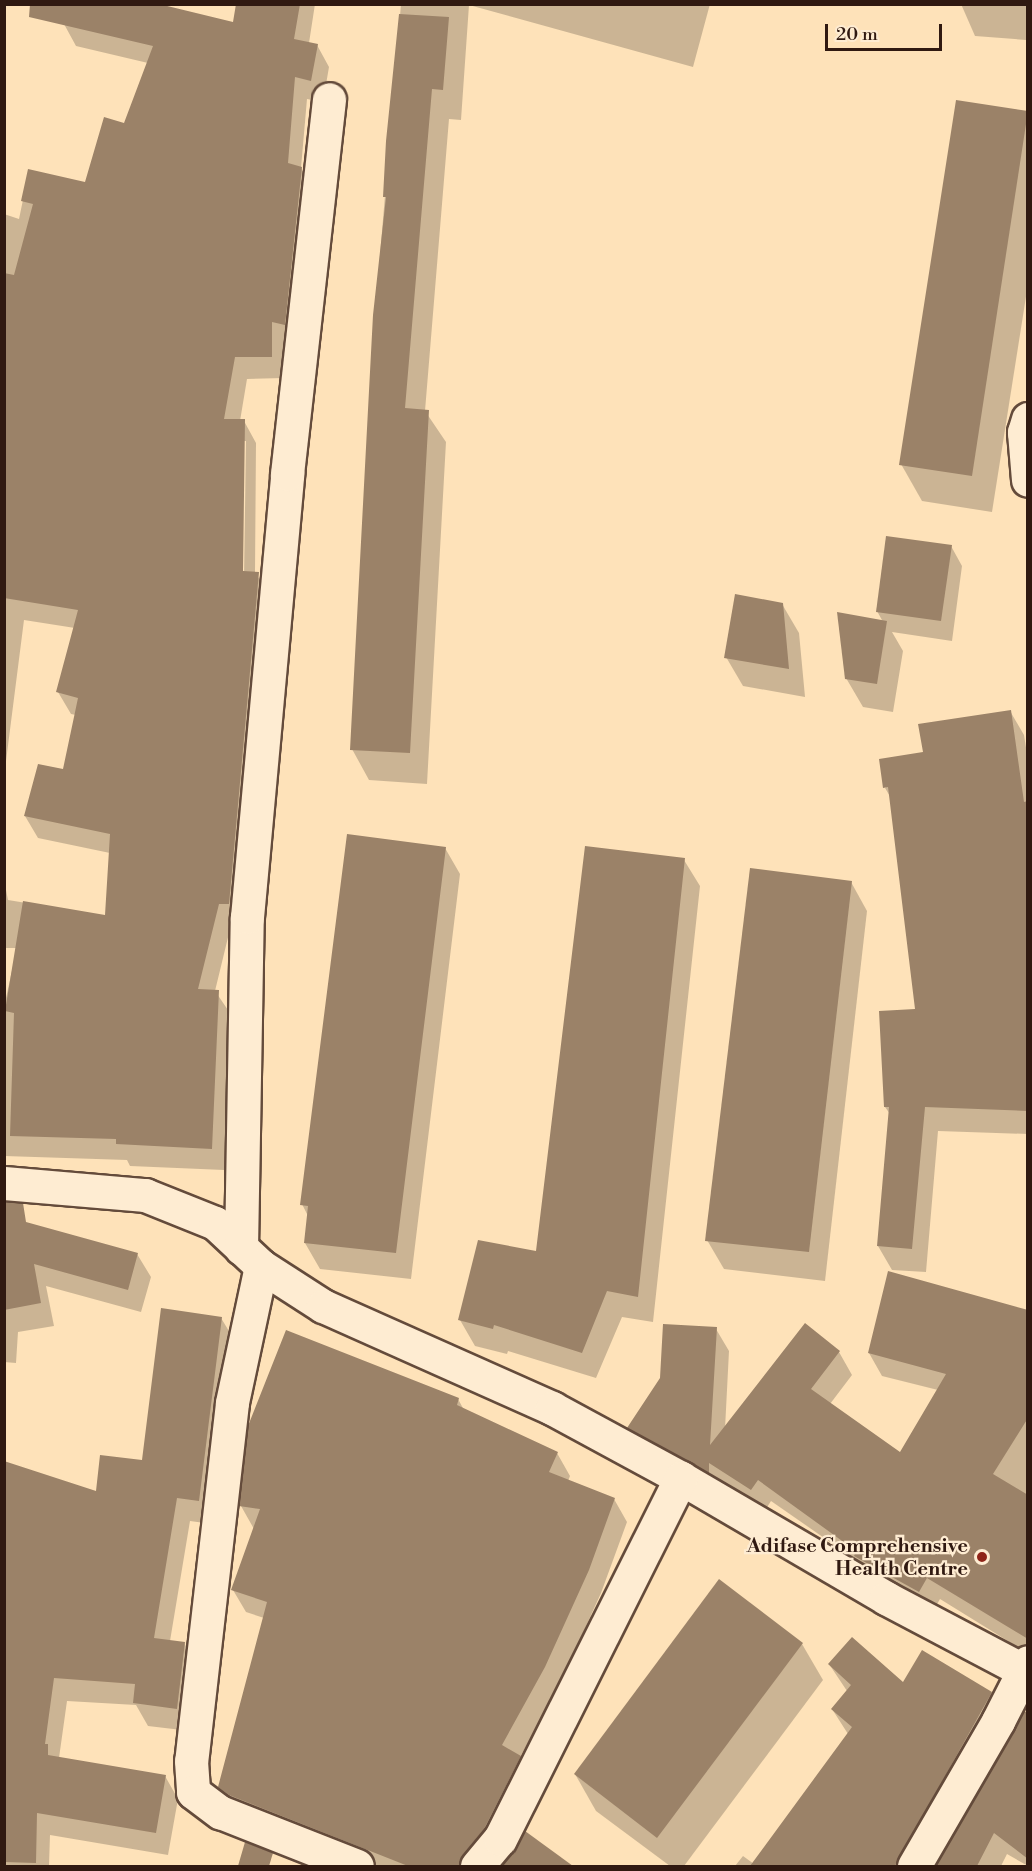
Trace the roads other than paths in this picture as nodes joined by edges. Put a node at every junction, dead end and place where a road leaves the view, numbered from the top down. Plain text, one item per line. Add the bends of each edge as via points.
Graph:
1 (329, 99) dead end
2 (1028, 419) edge
3 (1028, 480) edge
4 (4, 1183) edge
5 (251, 1257) junction
6 (681, 1478) junction
7 (1026, 1668) edge
8 (357, 1866) edge
9 (477, 1866) edge
10 (914, 1866) edge

1 - 5 street via 287,474 247,917
2 - 3 street via 1024,432
4 - 5 street via 145,1195 215,1222
5 - 6 street via 322,1305 552,1408
5 - 8 street via 191,1761 193,1792 219,1812
6 - 7 street via 886,1598
6 - 9 street via 500,1839
7 - 10 street

